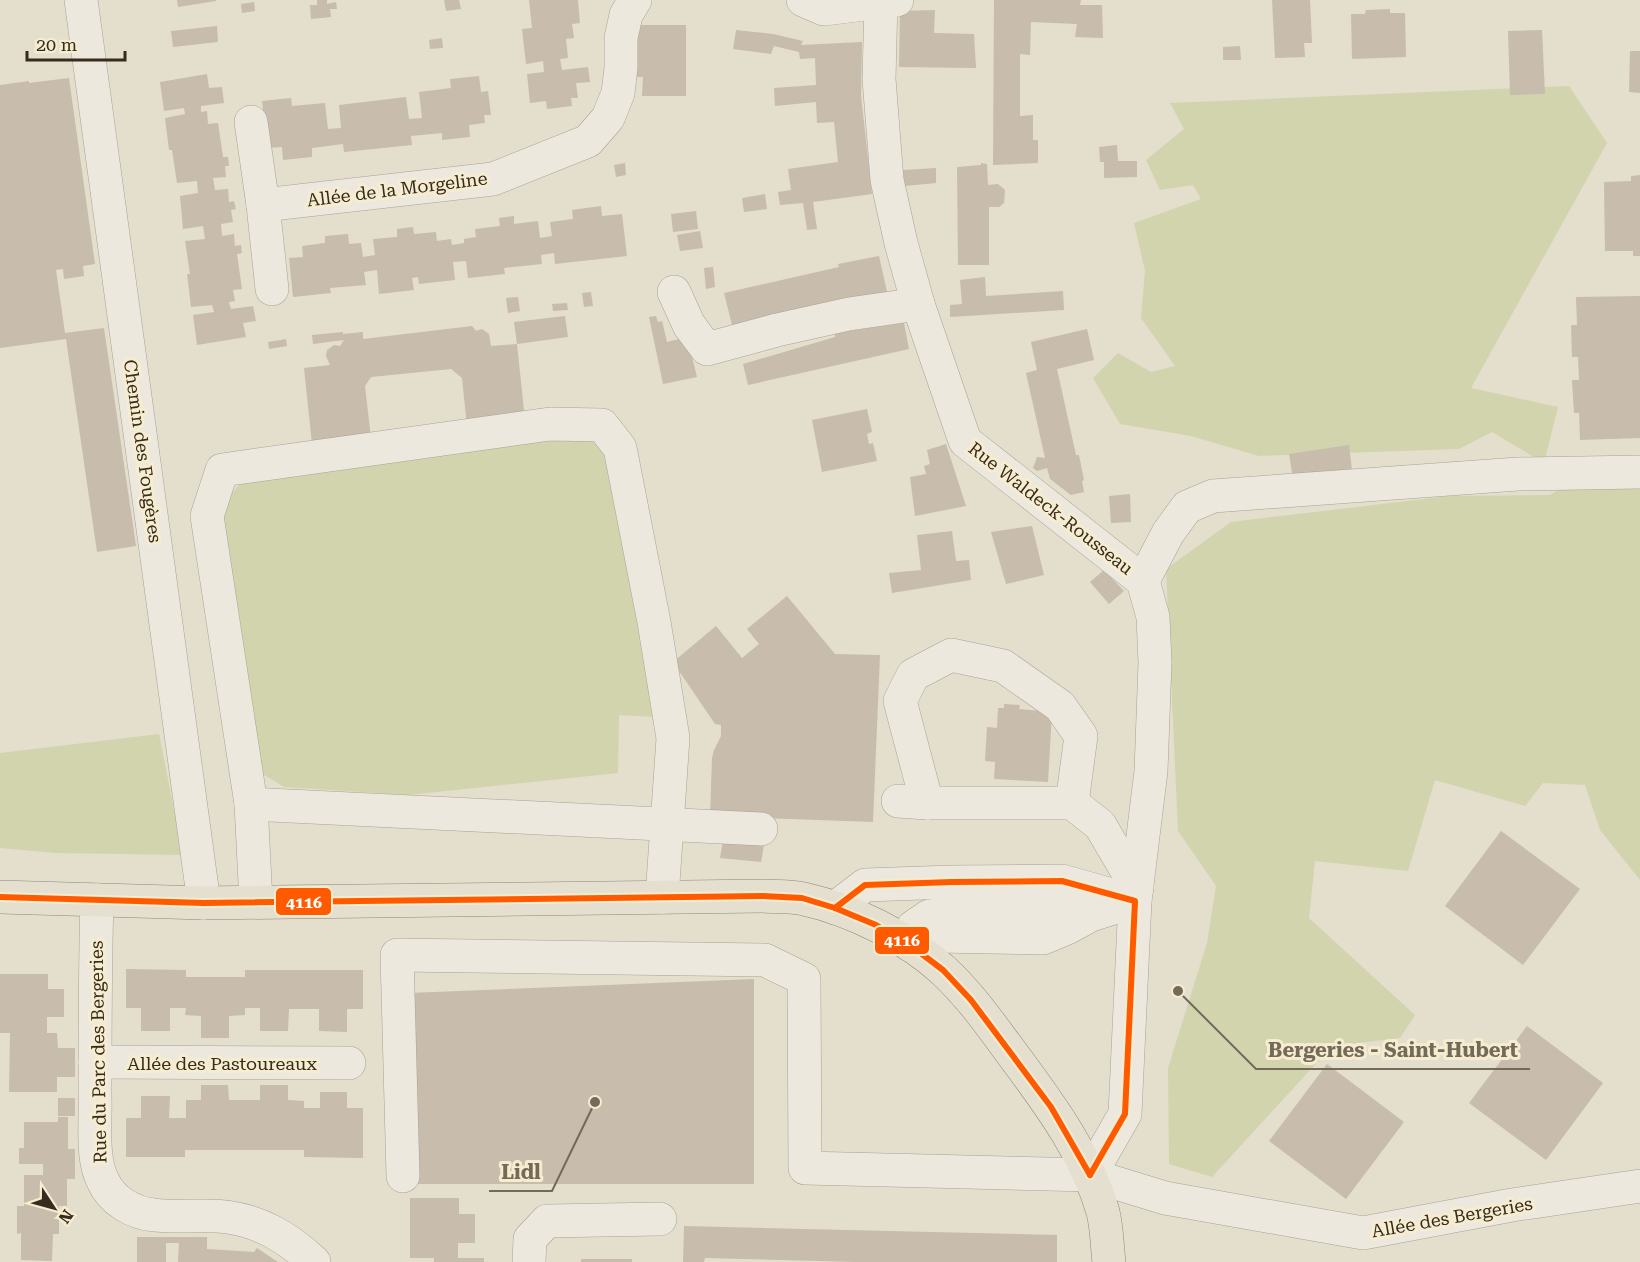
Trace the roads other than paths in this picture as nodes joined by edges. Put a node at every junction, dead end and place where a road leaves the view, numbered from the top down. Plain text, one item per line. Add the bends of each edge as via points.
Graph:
1 (81, 0) edge
2 (635, 0) edge
3 (802, 0) edge
4 (886, 0) edge
5 (251, 122) dead end
6 (263, 205) junction
7 (272, 289) dead end
8 (674, 292) dead end
9 (918, 304) junction
10 (1640, 472) edge
11 (1143, 581) junction
12 (251, 804) junction
13 (1072, 804) junction
14 (666, 825) junction
15 (761, 829) dead end
16 (1136, 895) junction
17 (0, 897) edge
18 (662, 897) junction
19 (97, 900) junction
20 (256, 902) junction
21 (204, 903) junction
22 (835, 908) junction
23 (910, 945) junction
24 (95, 1062) junction
25 (349, 1063) dead end
26 (1090, 1175) junction
27 (403, 1176) dead end
28 (1640, 1186) edge
29 (660, 1219) dead end
30 (314, 1262) edge
31 (529, 1262) edge
32 (1109, 1262) edge

1 - 21 street, Chemin des Fougères
2 - 6 street, Allée de la Morgeline via 626,15 621,38 618,93 608,118 588,141 493,179
3 - 4 street via 824,9
4 - 9 street, Rue Waldeck-Rousseau via 879,79 887,180
5 - 6 street
6 - 7 street
8 - 9 street via 689,325 706,349 849,314
9 - 11 street, Rue Waldeck-Rousseau via 965,441
10 - 11 street via 1518,474 1213,496 1187,507 1168,532
11 - 16 street, Rue Waldeck-Rousseau via 1152,617 1155,663 1150,771
12 - 14 street
12 - 14 street via 207,516 222,470 550,424 602,424 620,448 673,738
12 - 20 street
13 - 13 street via 1081,735 1060,706 1003,666 951,655 913,675 900,701 913,802
13 - 16 street via 1100,825
14 - 15 street
14 - 18 street
16 - 22 street via 1062,881 865,885
16 - 23 street via 1043,938 937,936
16 - 26 street, Rue Waldeck-Rousseau via 1125,1114
17 - 19 main road
18 - 20 main road
18 - 22 main road via 802,898
19 - 21 main road
19 - 24 street, Rue du Parc des Bergeries
20 - 21 main road
22 - 23 main road
23 - 26 main road via 943,970 971,999 1051,1107
24 - 25 street, Allée des Pastoureaux
24 - 30 street, Rue du Parc des Bergeries via 98,1168 112,1195 123,1205 153,1215 225,1217 251,1222 295,1245
26 - 27 street, Allée des Bergeries via 805,1168 804,979 765,960 397,955
26 - 28 street, Allée des Bergeries via 1165,1198 1364,1233
26 - 32 main road via 1104,1214
29 - 31 street via 547,1221 530,1239

